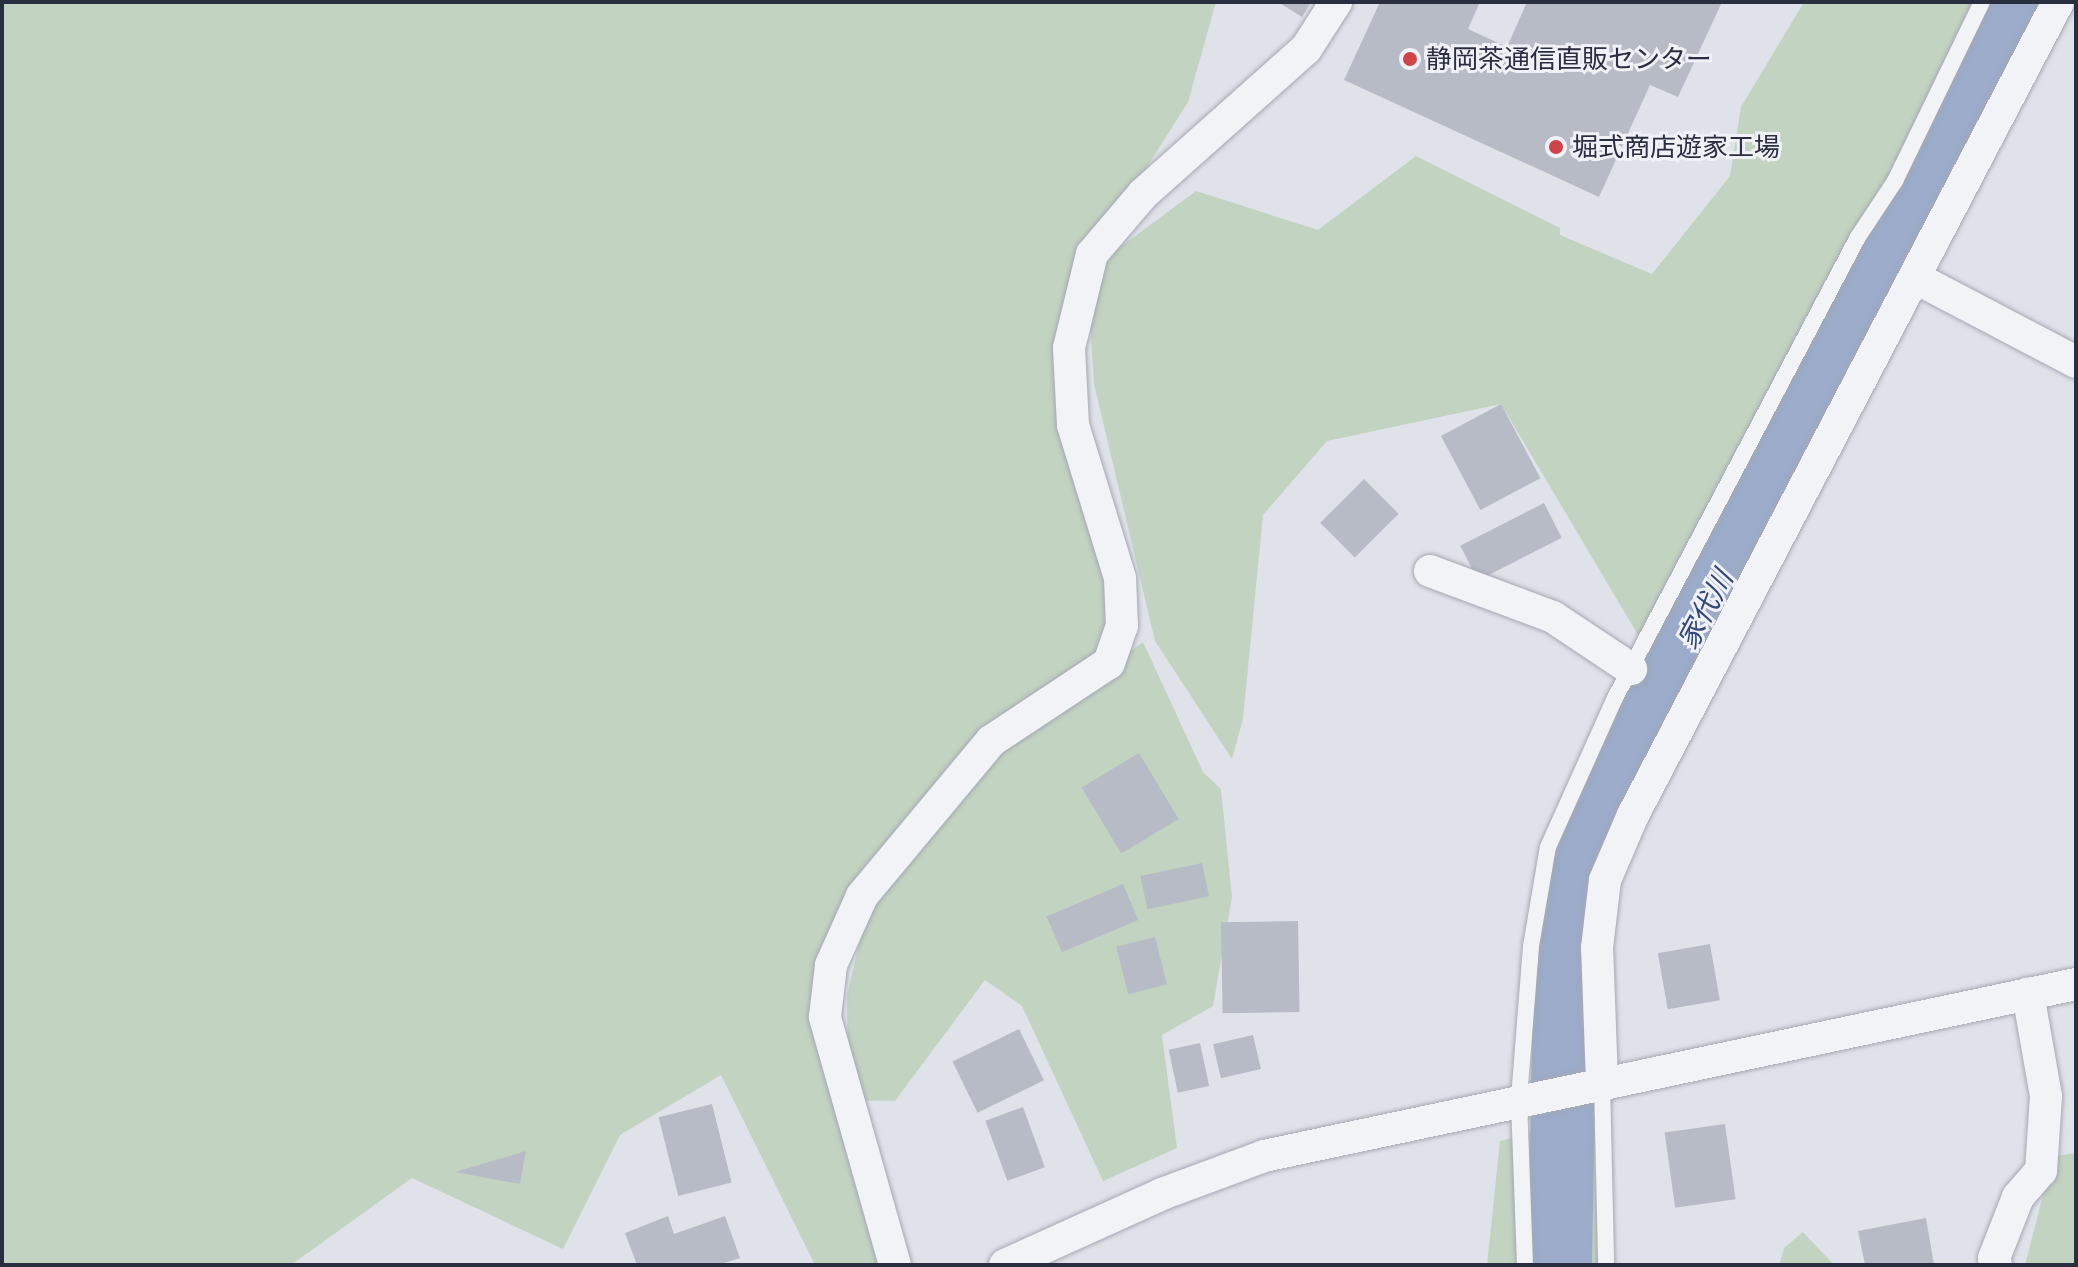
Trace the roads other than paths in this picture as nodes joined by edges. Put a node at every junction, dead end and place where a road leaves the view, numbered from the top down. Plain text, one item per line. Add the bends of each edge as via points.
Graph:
1 (1336, 2) edge
2 (1982, 2) edge
3 (2058, 2) edge
4 (1916, 278) junction
5 (2076, 362) edge
6 (1430, 571) dead end
7 (1631, 669) junction
8 (2076, 984) edge
9 (2028, 994) junction
10 (1602, 1082) junction
11 (1530, 1097) junction
12 (1025, 1261) edge
13 (895, 1265) edge
14 (1525, 1265) edge
15 (1606, 1265) edge
16 (1996, 1265) edge

1 - 13 street via 1306,49 1143,194 1092,254 1069,348 1073,425 1120,578 1122,626 1109,663 991,741 862,896 831,965 825,1017
2 - 7 lane via 1895,181 1858,237
3 - 4 street
4 - 5 street
4 - 10 street via 1633,815 1605,880 1597,948
6 - 7 street via 1553,617
7 - 11 lane via 1548,847 1531,946
8 - 9 street
9 - 10 street
9 - 16 street via 2046,1096 2041,1171 2018,1197 1994,1258
10 - 11 street
10 - 15 lane
11 - 12 street via 1264,1156 1162,1194
11 - 14 lane

